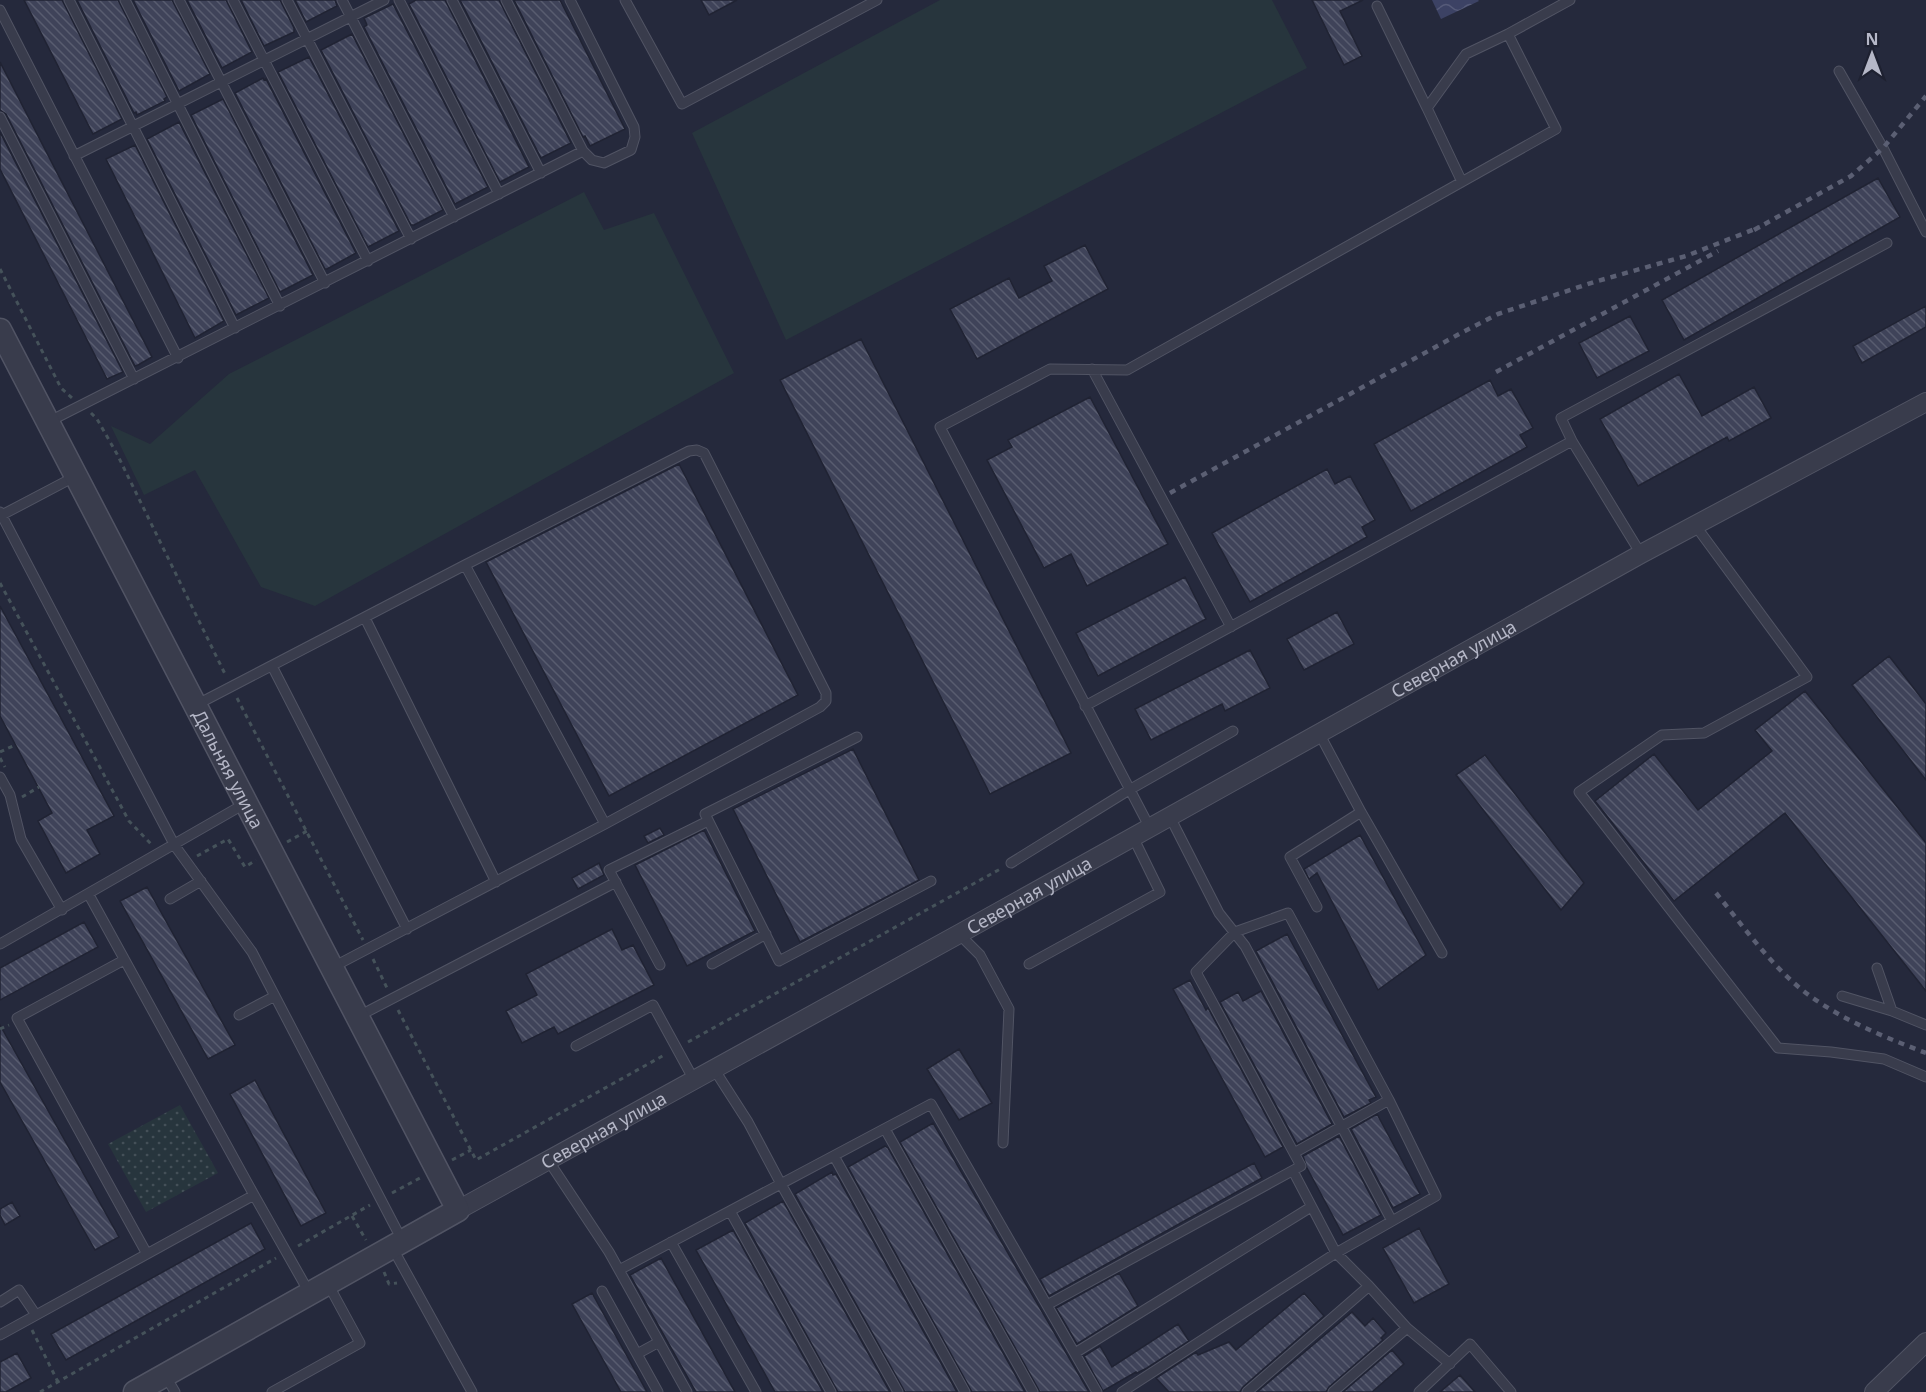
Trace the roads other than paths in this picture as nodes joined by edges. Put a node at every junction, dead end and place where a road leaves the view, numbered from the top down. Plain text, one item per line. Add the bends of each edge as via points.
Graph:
1 (69, 0) edge
2 (125, 0) edge
3 (179, 0) edge
4 (233, 0) edge
5 (287, 0) edge
6 (342, 0) edge
7 (384, 0) edge
8 (399, 0) edge
9 (452, 0) edge
10 (506, 0) edge
11 (570, 0) edge
12 (625, 0) edge
13 (877, 0) edge
14 (1570, 0) edge
15 (1377, 6) dead end
16 (0, 10) edge
17 (351, 17) junction
18 (1508, 34) junction
19 (307, 38) junction
20 (265, 60) junction
21 (1839, 71) dead end
22 (221, 82) junction
23 (177, 104) junction
24 (1426, 108) junction
25 (0, 117) edge
26 (133, 126) junction
27 (583, 152) junction
28 (74, 156) junction
29 (541, 173) junction
30 (1462, 182) junction
31 (499, 194) junction
32 (454, 217) junction
33 (1926, 232) edge
34 (411, 239) junction
35 (1887, 243) dead end
36 (368, 261) junction
37 (325, 283) junction
38 (280, 306) junction
39 (235, 328) junction
40 (0, 330) edge
41 (178, 358) junction
42 (1092, 369) junction
43 (134, 379) junction
44 (1926, 402) edge
45 (48, 422) junction
46 (1572, 441) junction
47 (76, 476) junction
48 (1, 515) edge
49 (1695, 525) junction
50 (1641, 554) junction
51 (465, 565) junction
52 (365, 618) junction
53 (1231, 627) junction
54 (272, 666) junction
55 (195, 706) junction
56 (1085, 706) junction
57 (1233, 731) dead end
58 (1319, 733) junction
59 (857, 737) dead end
60 (0, 777) edge
61 (1129, 790) junction
62 (246, 803) junction
63 (1361, 812) junction
64 (1170, 817) junction
65 (708, 821) junction
66 (605, 824) junction
67 (1150, 828) junction
68 (1133, 837) junction
69 (175, 846) junction
70 (1011, 863) road end
71 (201, 881) junction
72 (931, 881) dead end
73 (496, 882) junction
74 (616, 882) junction
75 (89, 895) junction
76 (171, 899) dead end
77 (1317, 907) dead end
78 (62, 910) junction
79 (407, 928) junction
80 (1235, 932) junction
81 (766, 934) junction
82 (959, 934) junction
83 (0, 944) edge
84 (1442, 953) dead end
85 (124, 960) junction
86 (712, 964) dead end
87 (1029, 964) dead end
88 (660, 965) dead end
89 (331, 968) junction
90 (1877, 968) dead end
91 (275, 996) junction
92 (1842, 996) dead end
93 (1892, 1011) junction
94 (238, 1016) dead end
95 (357, 1017) junction
96 (1926, 1025) edge
97 (576, 1046) dead end
98 (714, 1069) junction
99 (1926, 1077) edge
100 (693, 1080) junction
101 (1389, 1100) junction
102 (1342, 1126) junction
103 (885, 1129) junction
104 (1003, 1143) dead end
105 (1294, 1153) junction
106 (834, 1156) junction
107 (548, 1160) junction
108 (1293, 1171) junction
109 (781, 1184) junction
110 (254, 1195) junction
111 (1311, 1207) junction
112 (458, 1210) junction
113 (730, 1211) junction
114 (1392, 1221) junction
115 (671, 1242) junction
116 (397, 1245) junction
117 (1336, 1253) junction
118 (147, 1254) junction
119 (619, 1270) junction
120 (1369, 1286) junction
121 (319, 1289) junction
122 (602, 1291) dead end
123 (0, 1302) edge
124 (1047, 1305) junction
125 (36, 1315) junction
126 (1407, 1328) junction
127 (0, 1335) edge
128 (1926, 1341) edge
129 (659, 1342) junction
130 (1075, 1353) junction
131 (637, 1354) junction
132 (1450, 1364) junction
133 (167, 1386) edge
134 (135, 1392) edge
135 (272, 1392) edge
136 (472, 1392) edge
137 (658, 1392) edge
138 (687, 1392) edge
139 (756, 1392) edge
140 (831, 1392) edge
141 (898, 1392) edge
142 (965, 1392) edge
143 (1033, 1392) edge
144 (1097, 1392) edge
145 (1122, 1392) edge
146 (1247, 1392) edge
147 (1333, 1392) edge
148 (1419, 1392) edge
149 (1511, 1392) edge
150 (1874, 1392) edge

1 - 26 lane
2 - 23 lane
3 - 22 lane
4 - 20 lane
5 - 19 lane
6 - 17 lane
7 - 17 lane
8 - 31 lane
9 - 29 lane
10 - 27 lane
11 - 27 lane via 636,137 631,150 604,164
12 - 13 lane via 682,104
14 - 18 lane
15 - 24 lane
16 - 28 lane
17 - 19 lane
17 - 32 lane
18 - 24 lane via 1466,54
18 - 30 lane via 1556,129
19 - 20 lane
19 - 34 lane
20 - 22 lane
20 - 36 lane
21 - 33 lane
22 - 23 lane
22 - 37 lane
23 - 26 lane
23 - 38 lane
24 - 30 lane
25 - 43 lane
26 - 28 lane
26 - 39 lane
27 - 29 lane
28 - 41 lane
29 - 31 lane
30 - 42 lane via 1128,370
31 - 32 lane
32 - 34 lane
34 - 36 lane
35 - 46 lane via 1561,418
36 - 37 lane
37 - 38 lane
38 - 39 lane
39 - 41 lane
40 - 45 street, Дальняя улица
41 - 43 lane
42 - 53 lane
42 - 56 lane via 1050,369 940,427
43 - 45 lane
44 - 49 street, Северная улица
45 - 47 street, Дальняя улица
46 - 50 lane
46 - 53 lane
47 - 48 lane
47 - 55 street, Дальняя улица
48 - 69 lane
49 - 50 street, Северная улица
49 - 99 lane via 1807,677 1704,733 1662,735 1579,792 1778,1048 1884,1059
50 - 58 street, Северная улица
51 - 52 lane
51 - 66 lane
51 - 66 lane via 689,451 704,453 826,693 826,701
52 - 54 lane
52 - 73 lane
53 - 56 lane
54 - 55 lane
54 - 79 lane
55 - 62 street, Дальняя улица
56 - 61 lane
57 - 61 lane
58 - 63 lane
58 - 64 street, Северная улица
59 - 65 lane via 705,814
60 - 78 lane via 10,795 21,839
61 - 67 lane
61 - 70 lane
62 - 69 lane
62 - 89 street, Дальняя улица
63 - 77 lane via 1290,857
63 - 84 lane
64 - 67 street, Северная улица
64 - 80 lane via 1219,913
65 - 74 lane via 609,870
65 - 81 lane
66 - 73 lane
67 - 68 street, Северная улица
68 - 82 street, Северная улица
68 - 87 lane via 1160,892
69 - 71 lane
69 - 75 lane
71 - 76 lane
71 - 91 lane via 252,952
72 - 81 lane via 779,961
73 - 79 lane
74 - 88 lane
74 - 95 lane
75 - 78 lane
75 - 85 lane
78 - 83 lane
79 - 89 lane
80 - 101 lane via 1288,913
80 - 102 lane
80 - 105 lane via 1196,972
81 - 86 lane
82 - 98 street, Северная улица
82 - 104 lane via 980,955 1009,1010
85 - 110 lane
85 - 118 lane via 17,1018
89 - 95 street, Дальняя улица
90 - 93 lane
91 - 94 lane
91 - 116 lane via 381,1199
92 - 93 lane
93 - 96 lane
95 - 112 street, Дальняя улица
97 - 100 lane via 653,1005
98 - 100 street, Северная улица
98 - 109 lane
100 - 107 street, Северная улица
101 - 102 lane
101 - 114 lane via 1436,1196
102 - 105 lane
102 - 114 lane
103 - 106 lane
103 - 124 lane via 932,1104
103 - 143 lane
105 - 108 lane via 1301,1166
106 - 109 lane
106 - 142 lane
107 - 112 street, Северная улица
107 - 119 lane
108 - 111 lane
108 - 124 lane
109 - 113 lane
109 - 141 lane
110 - 118 lane
110 - 121 lane via 286,1253
111 - 117 lane
111 - 130 lane
112 - 116 street, Северная улица
113 - 115 lane
113 - 140 lane
114 - 117 lane
115 - 119 lane
115 - 139 lane
116 - 121 street, Северная улица
116 - 136 lane
117 - 120 lane
117 - 145 lane
118 - 125 lane
119 - 129 lane
120 - 126 lane
120 - 146 lane
121 - 133 street, Северная улица
121 - 135 lane via 360,1343
122 - 131 lane
123 - 125 lane via 19,1290
124 - 130 lane
125 - 127 lane
126 - 132 lane
126 - 147 lane
128 - 150 street
129 - 131 lane
129 - 138 lane
130 - 144 lane
131 - 137 lane
132 - 148 lane
132 - 149 lane via 1470,1344
133 - 134 street, Северная улица

